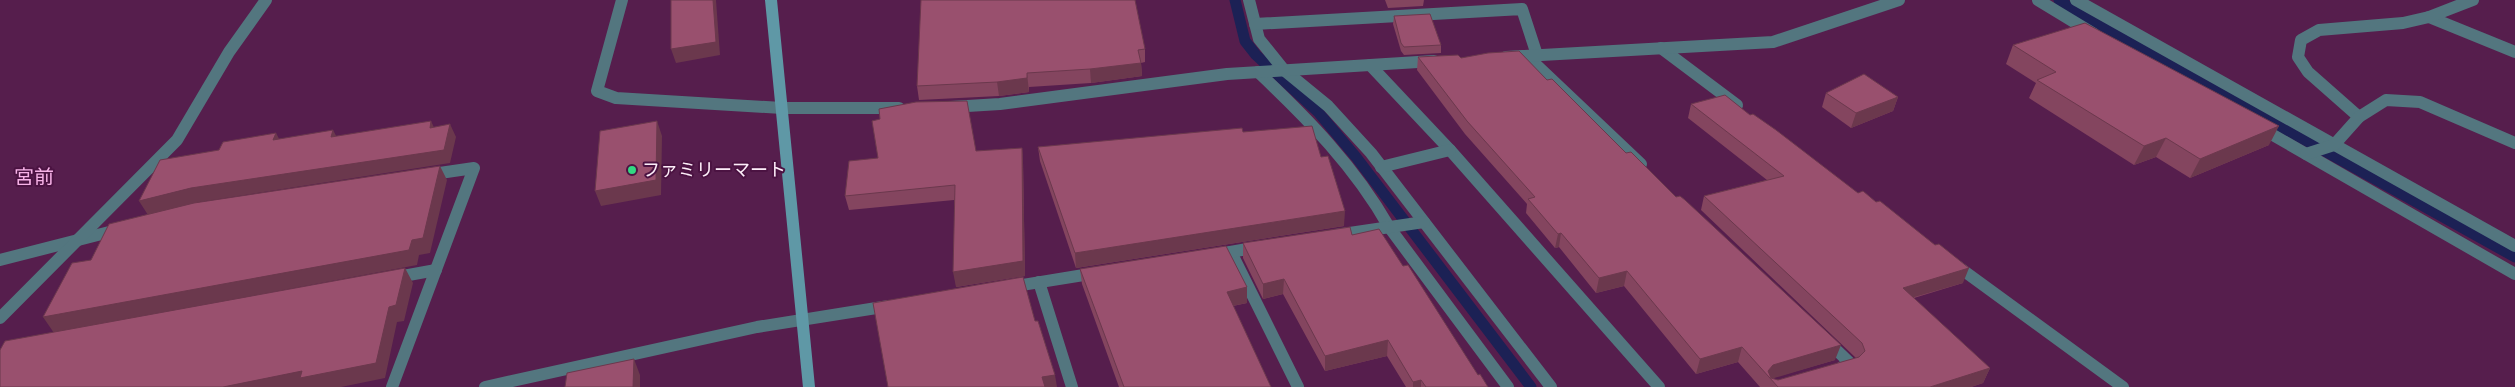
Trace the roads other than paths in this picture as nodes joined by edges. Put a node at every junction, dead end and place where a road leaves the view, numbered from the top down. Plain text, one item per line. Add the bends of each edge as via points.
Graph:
1 (266, 0) edge
2 (622, 0) edge
3 (771, 0) edge
4 (1249, 0) edge
5 (1899, 0) edge
6 (2038, 0) edge
7 (2076, 0) edge
8 (2472, 0) edge
9 (2429, 17) junction
10 (1255, 24) junction
11 (2108, 42) edge
12 (1661, 48) junction
13 (2515, 52) edge
14 (1532, 56) junction
15 (1497, 58) edge
16 (1448, 60) edge
17 (1370, 65) junction
18 (1281, 70) junction
19 (1262, 72) junction
20 (782, 108) junction
21 (910, 108) edge
22 (938, 108) edge
23 (1746, 112) edge
24 (2359, 117) junction
25 (2246, 120) edge
26 (2515, 142) edge
27 (2332, 146) junction
28 (1450, 150) junction
29 (2310, 153) junction
30 (1381, 167) junction
31 (1649, 172) edge
32 (415, 177) edge
33 (1419, 223) junction
34 (135, 226) edge
35 (1395, 226) junction
36 (1320, 238) edge
37 (79, 239) junction
38 (1271, 245) edge
39 (2515, 246) edge
40 (1232, 252) junction
41 (1202, 256) edge
42 (1945, 257) edge
43 (0, 260) edge
44 (436, 270) junction
45 (1106, 271) edge
46 (2515, 274) edge
47 (378, 280) edge
48 (1039, 282) junction
49 (1000, 288) edge
50 (904, 303) edge
51 (0, 318) edge
52 (802, 319) junction
53 (1815, 330) edge
54 (1834, 369) edge
55 (516, 384) edge
56 (392, 387) edge
57 (485, 387) edge
58 (809, 387) edge
59 (1072, 387) edge
60 (1298, 387) edge
61 (1508, 387) edge
62 (1551, 387) edge
63 (1659, 387) edge
64 (2123, 387) edge

1 - 37 street via 228,52 177,140
2 - 20 street via 597,90 616,98
3 - 20 street
4 - 10 street
5 - 12 street via 1773,42
6 - 11 street
7 - 27 street
8 - 9 street
9 - 13 street
9 - 24 street via 2403,24 2320,30 2301,40 2298,57 2308,72
10 - 14 street via 1522,9
10 - 18 street via 1259,39
12 - 14 street
12 - 23 street
14 - 15 street
14 - 31 street
16 - 17 street
17 - 18 street
17 - 28 street
18 - 19 street
18 - 30 street via 1328,106
19 - 22 street via 1158,82 1000,104
19 - 35 street via 1344,160
20 - 21 street
20 - 52 street
24 - 26 street via 2386,100 2420,102
24 - 27 street
25 - 29 street
27 - 29 street
27 - 39 street
28 - 30 street
28 - 63 street
29 - 46 street
30 - 33 street
32 - 44 street via 474,168
33 - 35 street
33 - 62 street
34 - 37 street
35 - 36 street
35 - 61 street
37 - 43 street
37 - 51 street
38 - 40 street
40 - 41 street
40 - 60 street
42 - 64 street
44 - 47 street
44 - 56 street
45 - 48 street
48 - 49 street
48 - 59 street
50 - 52 street
52 - 55 street
52 - 58 street
53 - 54 street via 1851,364
55 - 57 street

